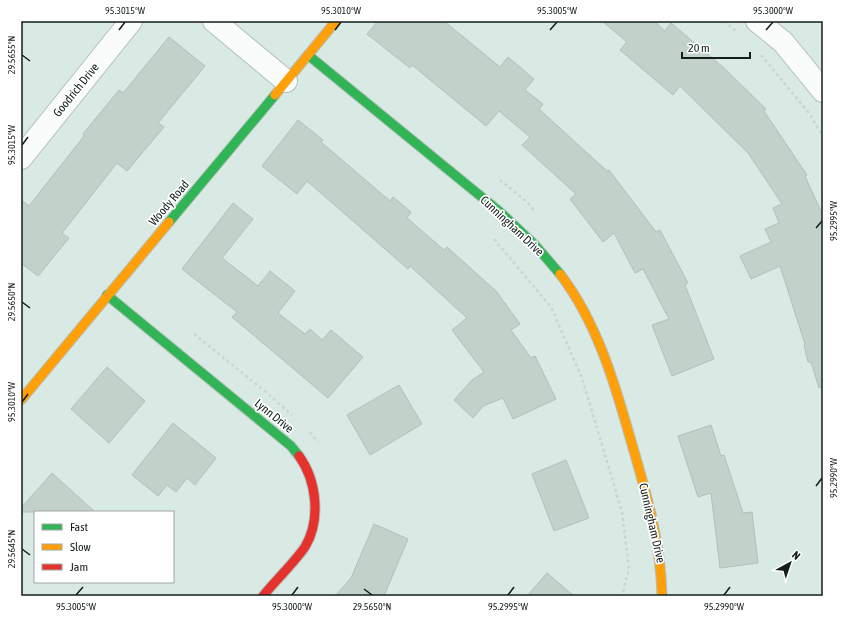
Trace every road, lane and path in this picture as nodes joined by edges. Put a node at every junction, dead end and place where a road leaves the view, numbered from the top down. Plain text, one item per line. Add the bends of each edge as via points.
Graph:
1 (131, 21) edge
2 (214, 21) edge
3 (336, 21) edge
4 (724, 21) edge
5 (757, 21) edge
6 (739, 33) dead end
7 (760, 54) dead end
8 (308, 56) junction
9 (286, 81) junction
10 (823, 90) edge
11 (823, 138) edge
12 (21, 158) edge
13 (489, 234) dead end
14 (107, 295) junction
15 (21, 400) edge
16 (263, 596) edge
17 (622, 596) edge
18 (662, 596) edge

1 - 12 street, Goodrich Drive
2 - 9 street
3 - 8 street, Woody Road
4 - 6 path
5 - 10 street via 783,42
7 - 11 path via 809,113
8 - 9 street, Woody Road
8 - 18 street, Cunningham Drive via 514,224 548,259 577,300 598,338 619,400 653,520 662,570
9 - 14 street, Woody Road
13 - 17 path via 551,307 582,378 622,512 629,568
14 - 15 street, Woody Road
14 - 16 street, Lynn Drive via 291,446 305,465 314,491 314,520 305,546

